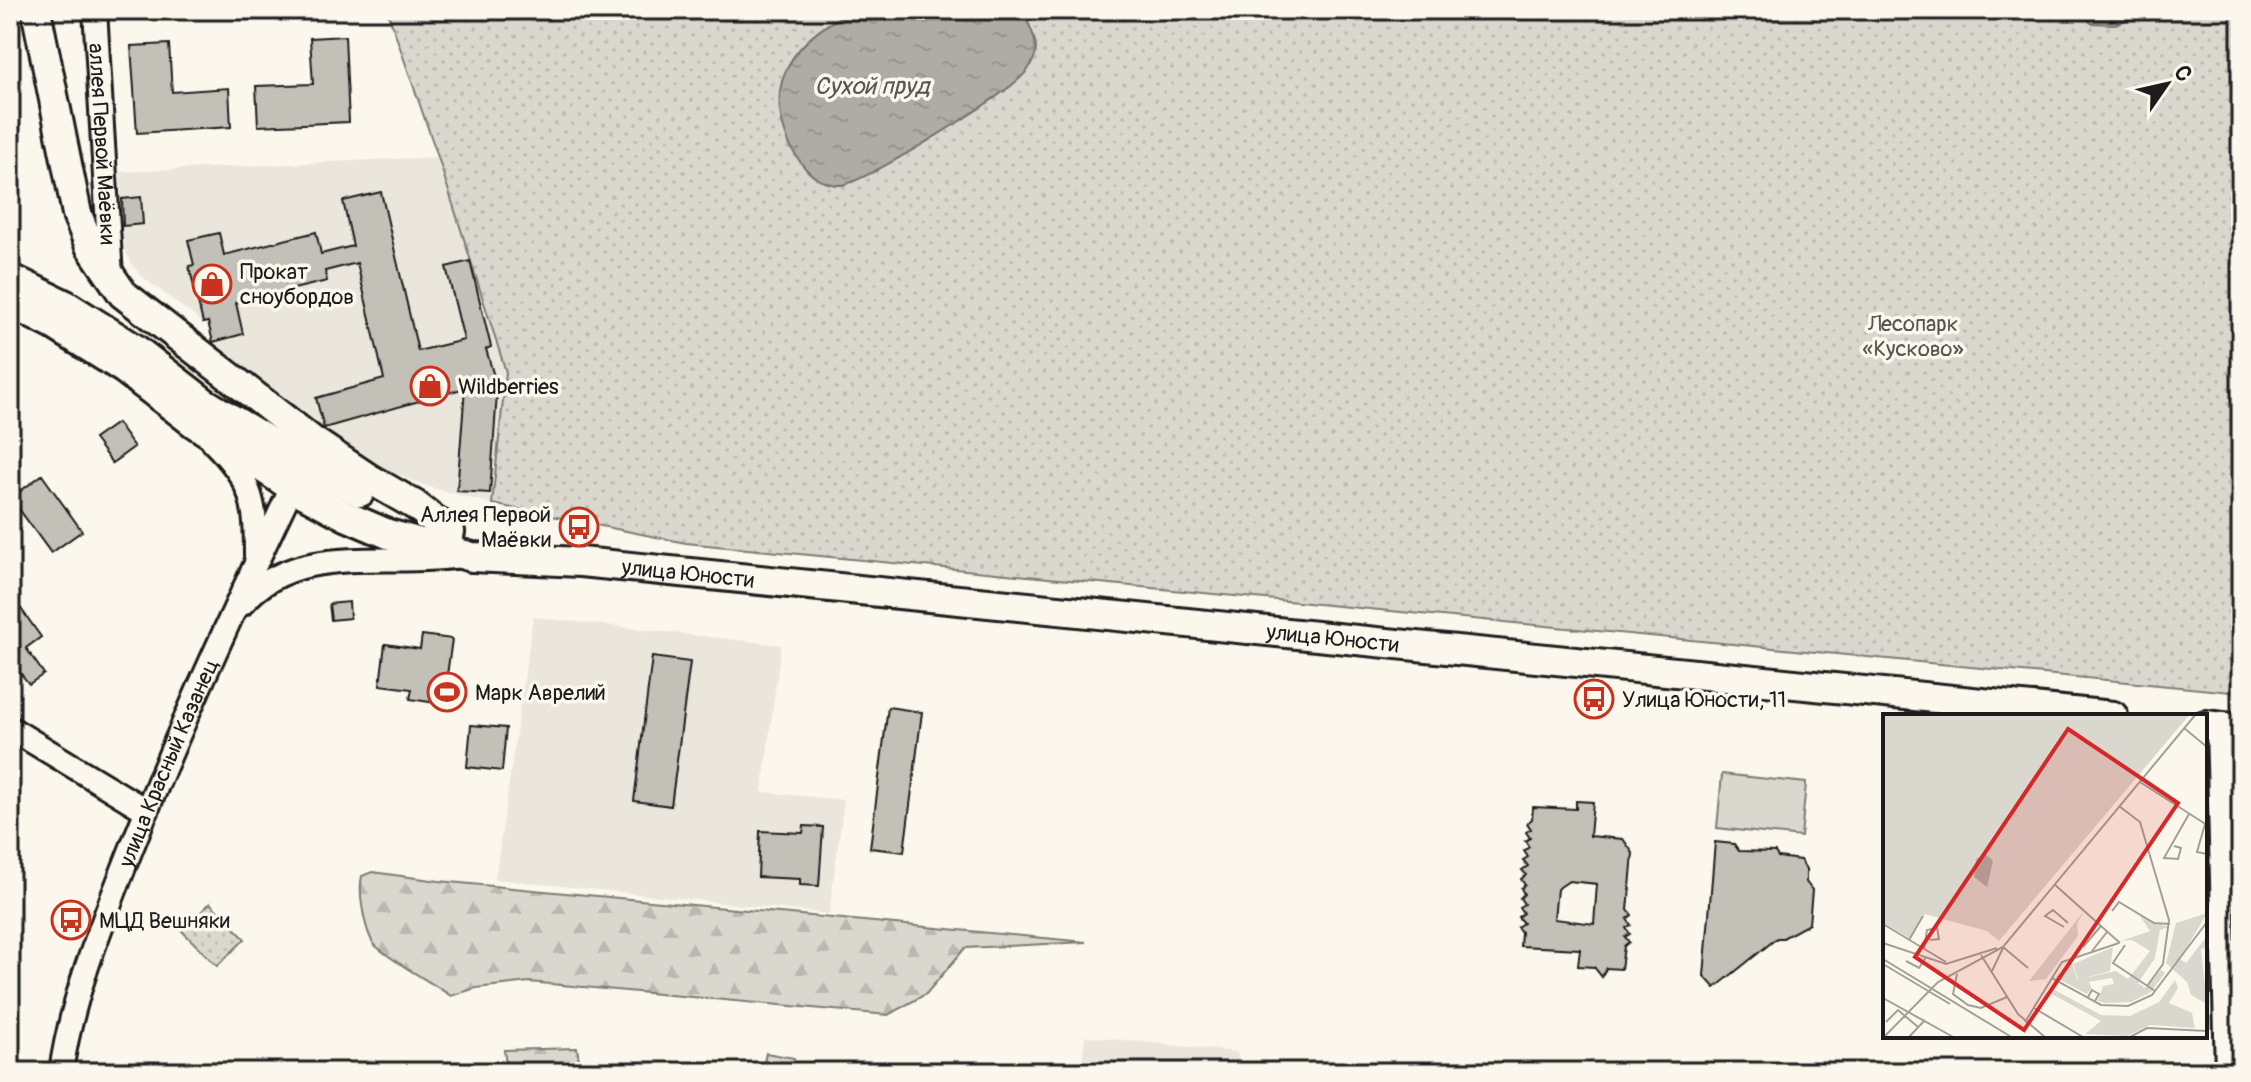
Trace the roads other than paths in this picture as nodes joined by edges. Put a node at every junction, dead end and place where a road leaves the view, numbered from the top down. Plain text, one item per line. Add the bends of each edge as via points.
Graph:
1 (36, 10) edge
2 (95, 10) edge
3 (111, 277) junction
4 (10, 278) edge
5 (10, 303) edge
6 (200, 413) junction
7 (304, 464) junction
8 (466, 555) junction
9 (553, 560) junction
10 (256, 561) junction
11 (231, 617) junction
12 (2093, 714) edge
13 (2221, 727) edge
14 (10, 728) edge
15 (147, 811) junction
16 (61, 1072) edge
17 (2227, 1072) edge

1 - 3 main road via 77,214
2 - 3 street, аллея Первой Маёвки
3 - 7 main road
4 - 6 main road via 66,305 134,348
5 - 6 main road
6 - 7 main road, улица Юности
6 - 10 street via 247,483 256,519
7 - 8 main road, улица Юности via 388,534
7 - 9 main road, улица Юности via 368,478 450,532
7 - 10 street, улица Красный Казанец
8 - 9 main road, улица Юности
8 - 11 street via 291,568 268,579
9 - 12 main road, улица Юности
10 - 11 street, улица Красный Казанец
11 - 15 street, улица Красный Казанец
13 - 17 street
14 - 15 street
15 - 16 street, улица Красный Казанец via 86,967

